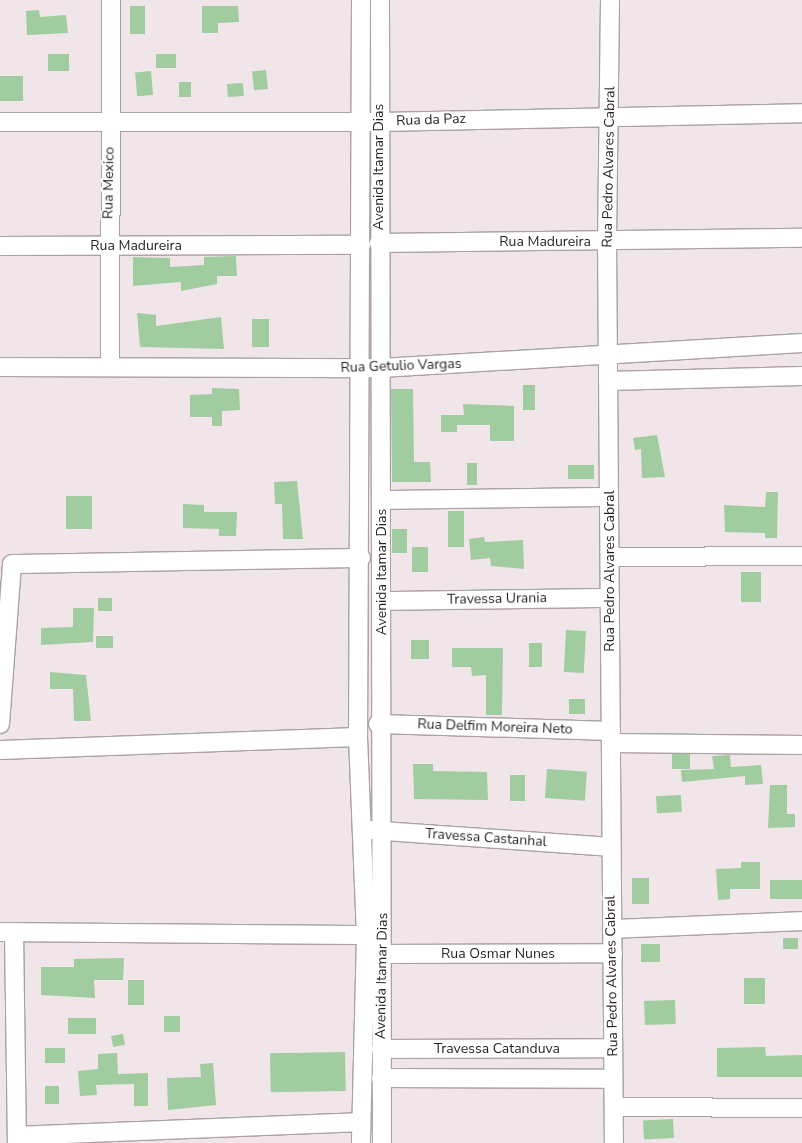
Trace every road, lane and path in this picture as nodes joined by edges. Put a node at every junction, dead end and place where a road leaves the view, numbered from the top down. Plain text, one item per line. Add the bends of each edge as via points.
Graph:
1 (111, 0) edge
2 (361, 0) edge
3 (380, 0) edge
4 (610, 0) edge
5 (802, 113) edge
6 (612, 115) junction
7 (110, 121) junction
8 (0, 122) edge
9 (361, 122) junction
10 (380, 122) junction
11 (802, 238) edge
12 (607, 241) junction
13 (379, 243) junction
14 (361, 245) junction
15 (0, 246) edge
16 (108, 247) junction
17 (802, 343) edge
18 (608, 358) junction
19 (110, 366) junction
20 (0, 368) edge
21 (363, 368) junction
22 (381, 368) junction
23 (802, 376) edge
24 (608, 381) junction
25 (609, 497) junction
26 (382, 500) junction
27 (610, 556) junction
28 (802, 556) edge
29 (360, 558) junction
30 (610, 598) junction
31 (384, 601) junction
32 (0, 724) edge
33 (378, 724) junction
34 (358, 736) junction
35 (611, 737) junction
36 (802, 745) edge
37 (0, 750) edge
38 (361, 829) junction
39 (380, 830) junction
40 (610, 847) junction
41 (802, 921) edge
42 (612, 929) junction
43 (7, 932) edge
44 (366, 935) junction
45 (384, 936) junction
46 (613, 953) junction
47 (383, 954) junction
48 (613, 1048) junction
49 (381, 1049) junction
50 (381, 1078) junction
51 (613, 1079) junction
52 (614, 1107) junction
53 (802, 1108) edge
54 (361, 1122) junction
55 (17, 1140) edge
56 (361, 1143) edge
57 (382, 1143) edge
58 (614, 1143) edge

1 - 7 street, Rua Mexico
2 - 9 street, Avenida Itamar Dias
3 - 10 street, Avenida Itamar Dias
4 - 6 street, Rua Pedro Alvares Cabral
5 - 6 street, Rua da Paz
6 - 10 street, Rua da Paz
6 - 12 street, Rua Pedro Alvares Cabral
7 - 8 street, Rua da Paz
7 - 9 street, Rua da Paz
7 - 16 street, Rua Mexico
9 - 10 street, Rua da Paz
9 - 14 street, Avenida Itamar Dias
10 - 13 street, Avenida Itamar Dias
11 - 12 street, Rua Madureira
12 - 13 street, Rua Madureira
12 - 18 street, Rua Pedro Alvares Cabral
13 - 22 street, Avenida Itamar Dias
14 - 16 street, Rua Madureira
14 - 21 street, Avenida Itamar Dias
15 - 16 street, Rua Madureira
16 - 19 street, Rua Mexico
17 - 18 street, Rua Getulio Vargas
18 - 22 street, Rua Getulio Vargas
18 - 24 street, Rua Pedro Alvares Cabral
19 - 20 street, Rua Getulio Vargas
19 - 21 street, Rua Getulio Vargas
21 - 22 street, Rua Getulio Vargas
21 - 29 street, Avenida Itamar Dias
22 - 26 street, Avenida Itamar Dias
23 - 24 street
24 - 25 street, Rua Pedro Alvares Cabral
25 - 26 street
25 - 27 street, Rua Pedro Alvares Cabral
26 - 31 street, Avenida Itamar Dias
27 - 28 street
27 - 30 street, Rua Pedro Alvares Cabral
29 - 32 street via 12,564
29 - 34 street, Avenida Itamar Dias
30 - 31 street, Travessa Urania
30 - 35 street, Rua Pedro Alvares Cabral
31 - 33 street, Avenida Itamar Dias
33 - 35 street, Rua Delfim Moreira Neto
33 - 39 street, Avenida Itamar Dias
34 - 37 street
34 - 38 street, Avenida Itamar Dias
35 - 36 street, Rua Delfim Moreira Neto
35 - 40 street, Rua Pedro Alvares Cabral
38 - 39 street, Travessa Castanhal
38 - 44 street, Avenida Itamar Dias
39 - 40 street, Travessa Castanhal
39 - 45 street, Avenida Itamar Dias
40 - 42 street, Rua Pedro Alvares Cabral
41 - 42 street
42 - 46 street, Rua Pedro Alvares Cabral
43 - 44 street
43 - 55 street
44 - 45 street
44 - 54 street, Avenida Itamar Dias
45 - 47 street, Avenida Itamar Dias
46 - 47 street, Rua Osmar Nunes
46 - 48 street, Rua Pedro Alvares Cabral
47 - 49 street, Avenida Itamar Dias
48 - 49 street, Travessa Catanduva
48 - 51 street, Rua Pedro Alvares Cabral
49 - 50 street, Avenida Itamar Dias
50 - 51 street
50 - 57 street, Avenida Itamar Dias
51 - 52 street, Rua Pedro Alvares Cabral
52 - 53 street
52 - 58 street, Rua Pedro Alvares Cabral
54 - 55 street
54 - 56 street, Avenida Itamar Dias

